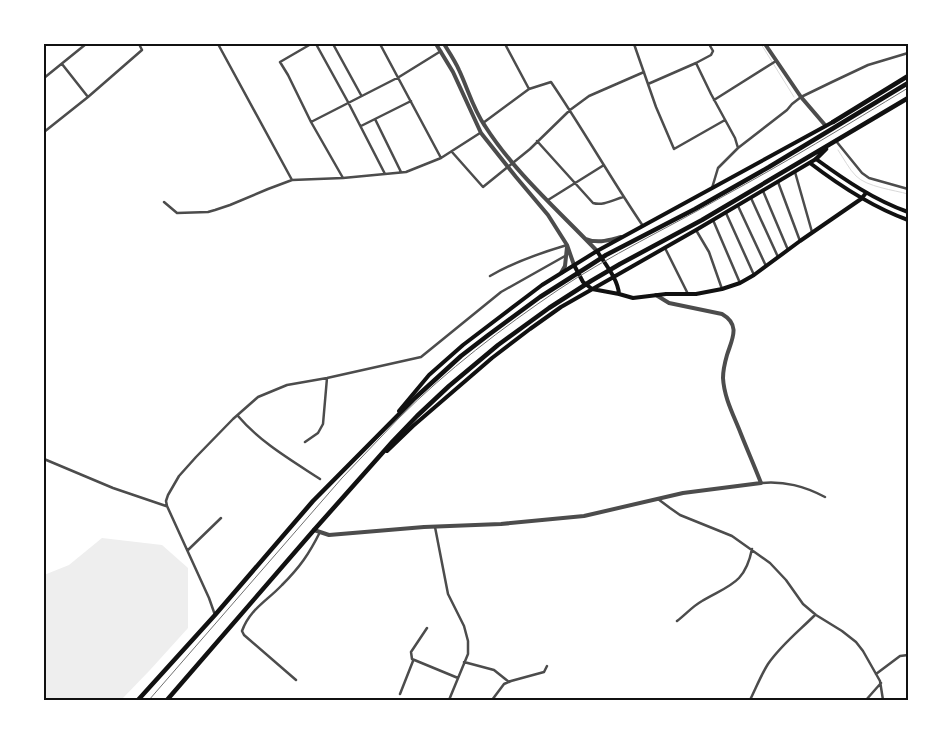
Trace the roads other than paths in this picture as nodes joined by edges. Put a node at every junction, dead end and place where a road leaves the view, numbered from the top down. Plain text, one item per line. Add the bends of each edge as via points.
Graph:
1 (86, 44) edge
2 (139, 44) edge
3 (218, 44) edge
4 (311, 44) edge
5 (316, 44) edge
6 (333, 44) edge
7 (380, 44) edge
8 (436, 44) edge
9 (444, 44) edge
10 (506, 44) edge
11 (634, 44) edge
12 (709, 44) edge
13 (765, 44) edge
14 (441, 51) junction
15 (908, 53) edge
16 (775, 62) junction
17 (696, 63) junction
18 (62, 64) junction
19 (644, 72) junction
20 (908, 76) edge
21 (399, 77) junction
22 (44, 78) edge
23 (908, 83) edge
24 (648, 84) junction
25 (529, 89) junction
26 (362, 96) junction
27 (88, 97) junction
28 (801, 97) junction
29 (908, 98) edge
30 (714, 100) junction
31 (411, 101) junction
32 (348, 102) junction
33 (870, 106) junction
34 (570, 110) junction
35 (375, 119) junction
36 (725, 120) junction
37 (311, 122) junction
38 (833, 122) junction
39 (483, 123) junction
40 (825, 125) junction
41 (361, 127) junction
42 (44, 132) edge
43 (480, 133) junction
44 (537, 141) junction
45 (836, 141) junction
46 (829, 145) junction
47 (738, 148) junction
48 (452, 152) junction
49 (441, 158) junction
50 (816, 159) junction
51 (513, 162) junction
52 (810, 163) junction
53 (604, 165) junction
54 (508, 166) junction
55 (401, 172) junction
56 (795, 172) junction
57 (385, 174) junction
58 (343, 178) junction
59 (292, 180) junction
60 (778, 182) junction
61 (575, 184) junction
62 (712, 188) junction
63 (908, 189) edge
64 (763, 191) junction
65 (866, 192) junction
66 (623, 197) junction
67 (751, 198) junction
68 (861, 199) junction
69 (547, 201) junction
70 (164, 202) dead end
71 (738, 206) junction
72 (908, 212) edge
73 (726, 213) junction
74 (714, 220) junction
75 (908, 220) edge
76 (643, 226) junction
77 (696, 230) junction
78 (812, 232) junction
79 (625, 236) junction
80 (584, 238) junction
81 (800, 241) junction
82 (566, 245) junction
83 (664, 248) junction
84 (788, 250) junction
85 (597, 251) junction
86 (566, 255) junction
87 (778, 257) junction
88 (574, 265) junction
89 (766, 266) junction
90 (561, 273) junction
91 (754, 275) junction
92 (490, 276) dead end
93 (613, 277) junction
94 (740, 283) junction
95 (592, 289) junction
96 (722, 289) junction
97 (619, 294) junction
98 (688, 294) junction
99 (656, 295) junction
100 (327, 378) junction
101 (238, 416) junction
102 (392, 420) junction
103 (305, 442) dead end
104 (44, 459) edge
105 (367, 470) junction
106 (320, 479) dead end
107 (761, 484) junction
108 (825, 497) dead end
109 (658, 499) junction
110 (166, 506) junction
111 (221, 518) dead end
112 (435, 527) junction
113 (314, 530) junction
114 (320, 532) junction
115 (752, 549) junction
116 (188, 551) junction
117 (215, 615) junction
118 (816, 615) junction
119 (677, 621) dead end
120 (427, 628) dead end
121 (908, 655) edge
122 (414, 660) junction
123 (464, 662) junction
124 (547, 666) dead end
125 (876, 674) junction
126 (458, 678) junction
127 (296, 680) dead end
128 (509, 682) junction
129 (881, 684) junction
130 (400, 694) dead end
131 (138, 700) edge
132 (167, 700) edge
133 (449, 700) edge
134 (492, 700) edge
135 (750, 700) edge
136 (866, 700) edge
137 (883, 700) edge

1 - 18 street
2 - 27 street via 142,50
3 - 59 street
4 - 37 street via 280,62
5 - 32 street
6 - 26 street
7 - 21 street
8 - 14 street
9 - 39 street
10 - 25 street
11 - 19 street
12 - 17 street via 713,51 711,55
13 - 16 street
14 - 21 street
14 - 43 street via 454,72
15 - 28 street via 868,65
16 - 28 street
16 - 30 street
17 - 24 street
17 - 30 street
18 - 22 street
18 - 27 street
19 - 24 street
19 - 34 street via 589,96
20 - 38 highway
21 - 26 street
21 - 31 street
23 - 33 highway
24 - 36 street via 674,149
25 - 34 street via 551,82
25 - 39 street
26 - 32 street
27 - 42 street
28 - 40 street
28 - 47 street
29 - 45 highway
30 - 36 street
31 - 35 street
31 - 49 street
32 - 37 street
32 - 41 street
33 - 38 highway
33 - 102 highway via 769,167 576,273 461,356
34 - 44 street
34 - 53 street
35 - 41 street
35 - 55 street
36 - 47 street
37 - 58 street
38 - 40 main road
39 - 51 street
40 - 62 main road
41 - 57 street
43 - 48 street
43 - 54 street
44 - 51 street
44 - 61 street
45 - 46 highway
45 - 63 street via 869,178
46 - 50 highway
46 - 105 highway via 549,308 470,368 416,416
47 - 62 street via 718,168
48 - 49 street
48 - 54 street via 483,187
49 - 55 street
50 - 52 main road
50 - 65 main road
51 - 54 street
51 - 69 street
52 - 56 main road
52 - 68 main road
53 - 61 street
53 - 66 street
54 - 82 street via 548,215
55 - 57 street
56 - 60 main road
56 - 78 street
57 - 58 street
58 - 59 street
59 - 70 street via 208,212 176,213
60 - 64 main road
60 - 81 street
61 - 66 street via 595,204
61 - 69 street
62 - 76 main road
64 - 67 main road
64 - 84 street
65 - 68 main road
65 - 72 main road
66 - 76 street
67 - 71 main road
67 - 87 street
68 - 75 main road
68 - 78 main road
69 - 80 street
71 - 73 main road
71 - 89 street
73 - 74 main road
73 - 91 street
74 - 77 main road
74 - 94 street
76 - 79 main road
77 - 83 main road
77 - 96 street via 709,252
78 - 81 main road
79 - 80 street via 604,242
79 - 85 main road
80 - 85 street
81 - 84 main road
82 - 86 street
82 - 88 street
82 - 92 street
83 - 93 main road
83 - 98 street
84 - 87 main road
85 - 88 main road
85 - 93 main road
86 - 90 street
86 - 100 street via 501,292 421,358
87 - 89 main road
88 - 90 main road
88 - 95 main road via 583,282
89 - 91 main road
90 - 102 main road via 429,375
91 - 94 main road
93 - 95 main road
93 - 97 main road
94 - 96 main road
95 - 97 main road
95 - 105 main road via 561,307 492,358
96 - 98 main road
97 - 99 main road via 633,298
98 - 99 main road
99 - 107 street via 669,303 722,314 732,323 734,336 723,372 724,388
100 - 101 street via 270,391 258,397
100 - 103 street via 323,424 318,433
101 - 106 street via 272,447
101 - 110 street via 179,476 168,495
102 - 117 highway via 312,501
104 - 110 street
105 - 113 highway
107 - 108 street via 774,482 800,486
107 - 109 street
109 - 112 street via 584,516
109 - 115 street via 680,515 732,536
110 - 116 street
111 - 116 street
112 - 114 street via 329,535
112 - 123 street via 448,594 468,641
113 - 114 street
113 - 132 highway
114 - 127 street via 302,564 254,611 242,631
115 - 118 street via 777,570 803,604
115 - 119 street via 746,570 736,583 701,601
116 - 117 street
117 - 131 highway
118 - 125 street via 856,642
118 - 135 street via 786,642 767,665
120 - 122 street via 411,652
121 - 125 street via 900,656
122 - 126 street
122 - 130 street
123 - 126 street
123 - 128 street via 494,670
124 - 128 street via 544,672
125 - 129 street
126 - 133 street
128 - 134 street
129 - 136 street
129 - 137 street

